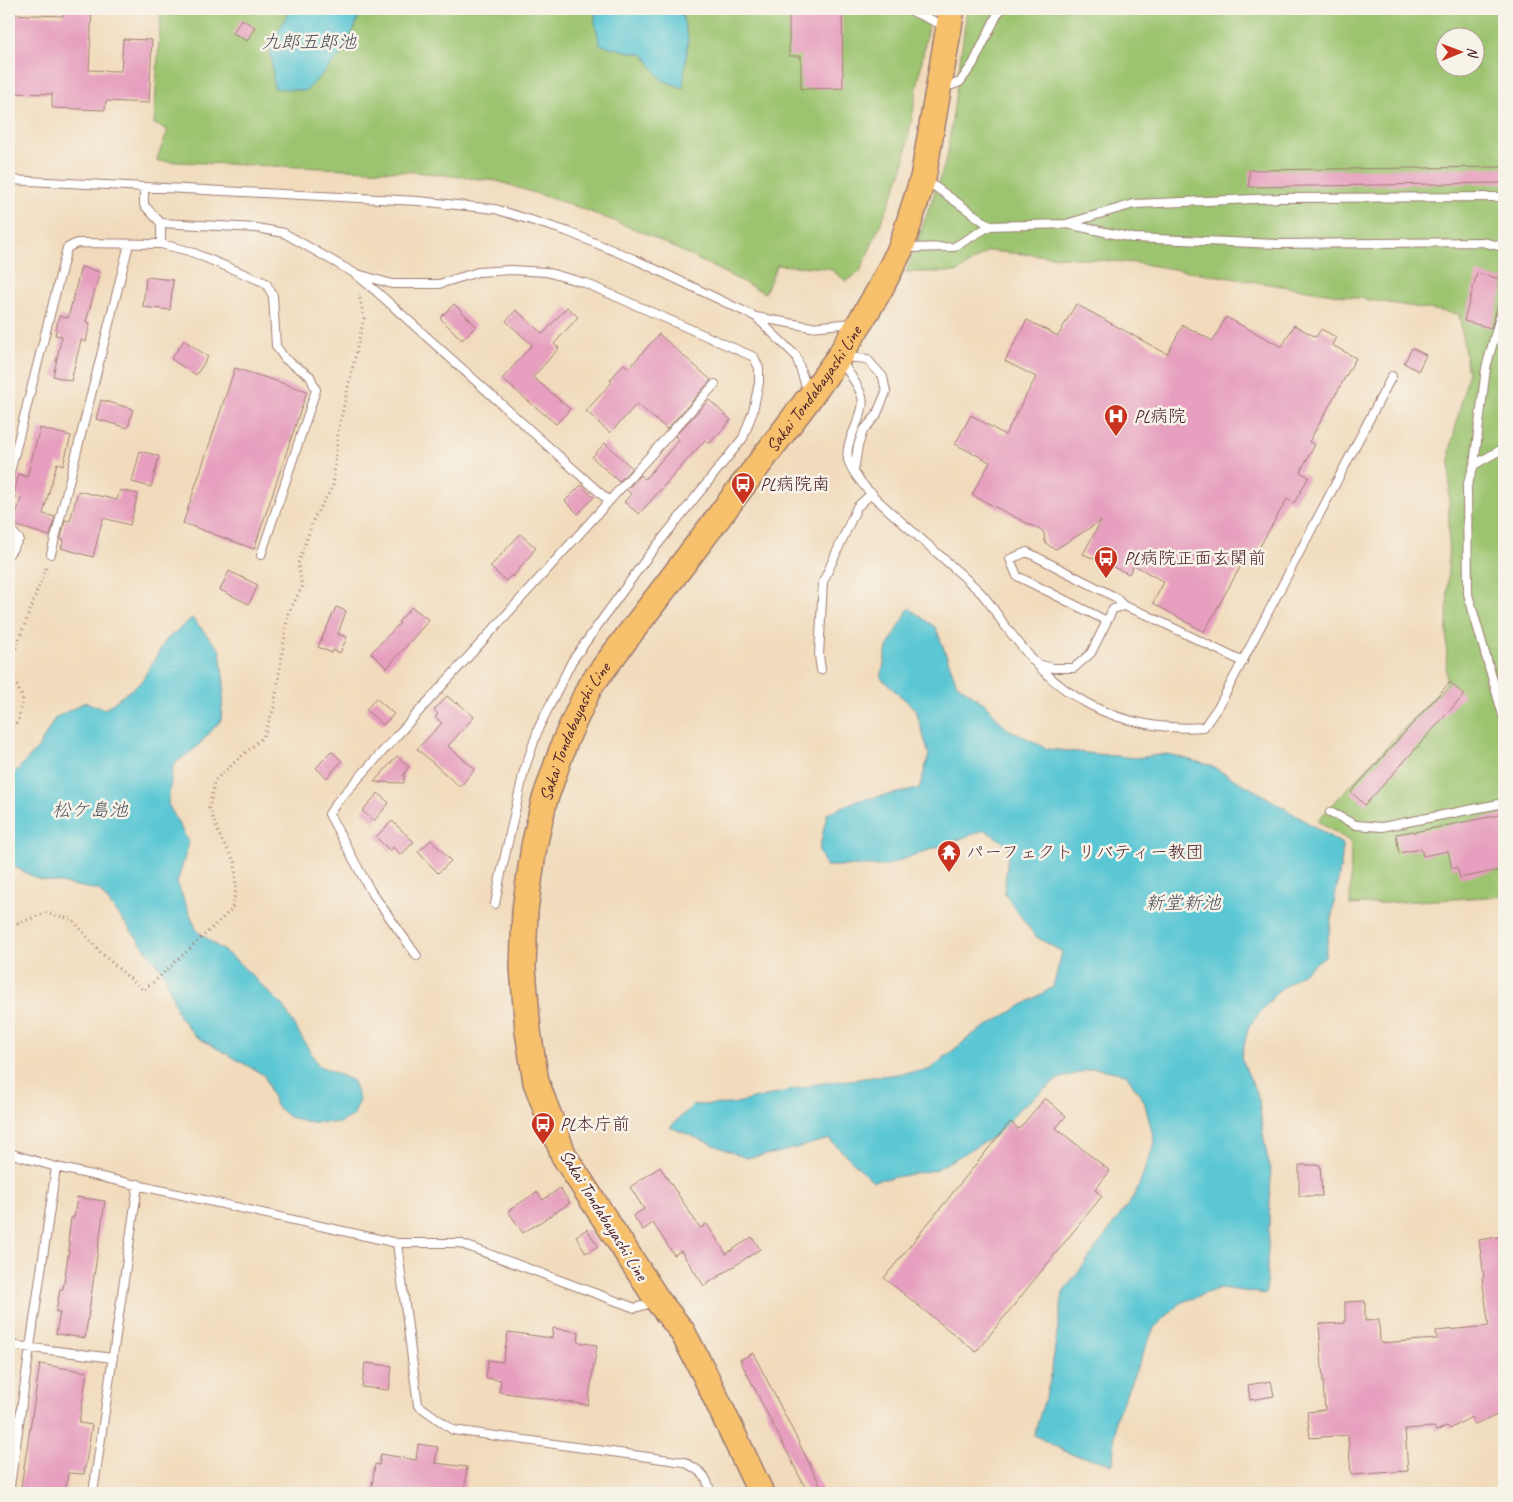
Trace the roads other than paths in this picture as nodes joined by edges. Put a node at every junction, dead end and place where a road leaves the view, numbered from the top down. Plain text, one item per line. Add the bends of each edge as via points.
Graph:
1 (907, 9) edge
2 (1000, 9) edge
3 (951, 18) edge
4 (939, 84) junction
5 (923, 178) junction
6 (9, 180) edge
7 (144, 187) junction
8 (1504, 197) edge
9 (161, 223) junction
10 (1067, 224) junction
11 (990, 226) junction
12 (129, 244) junction
13 (161, 244) junction
14 (1504, 247) edge
15 (901, 248) junction
16 (354, 273) junction
17 (1504, 311) edge
18 (756, 317) junction
19 (858, 323) junction
20 (839, 357) junction
21 (1392, 376) dead end
22 (715, 384) dead end
23 (810, 397) junction
24 (1504, 448) edge
25 (1474, 465) junction
26 (854, 470) junction
27 (9, 476) edge
28 (872, 493) junction
29 (608, 501) junction
30 (9, 528) edge
31 (9, 554) edge
32 (51, 554) road end
33 (261, 555) dead end
34 (1124, 606) junction
35 (1107, 621) junction
36 (1243, 662) junction
37 (1035, 664) junction
38 (821, 670) dead end
39 (1504, 718) edge
40 (1504, 803) edge
41 (1330, 812) dead end
42 (495, 904) dead end
43 (417, 956) dead end
44 (9, 1153) edge
45 (56, 1167) junction
46 (138, 1184) junction
47 (397, 1242) junction
48 (658, 1301) junction
49 (9, 1345) edge
50 (30, 1348) junction
51 (113, 1358) junction
52 (9, 1493) edge
53 (93, 1493) edge
54 (710, 1493) edge
55 (761, 1493) edge

1 - 3 lane
2 - 4 lane via 973,64 960,82
3 - 4 main road, Sakai Tondabayashi Line
4 - 5 main road, Sakai Tondabayashi Line
5 - 11 lane
5 - 15 main road, Sakai Tondabayashi Line
6 - 7 lane
7 - 9 lane via 144,205
7 - 18 lane via 418,201 495,209 634,259
8 - 10 lane via 1280,198 1134,204
9 - 13 lane
9 - 16 lane via 257,228 284,233
10 - 11 lane
10 - 14 lane via 1133,238 1277,244 1482,242
11 - 15 lane via 954,247
12 - 13 lane
12 - 27 lane via 77,243 66,248
12 - 32 lane
13 - 33 lane via 189,251 266,283 273,296 276,346 285,359 310,376 316,390
15 - 19 main road, Sakai Tondabayashi Line
16 - 29 lane
16 - 42 lane via 392,284 440,284 478,272 546,272 585,283 754,357 759,368 753,411 743,438 646,559 572,662 539,727 524,771
17 - 25 lane via 1486,368
18 - 19 lane via 811,327
18 - 23 lane via 796,356
19 - 20 main road, Sakai Tondabayashi Line
20 - 23 main road, Sakai Tondabayashi Line
20 - 26 lane via 863,399 848,450
20 - 26 lane via 867,359 883,377 886,392 876,416 863,431
21 - 36 lane
22 - 29 lane
23 - 48 main road, Sakai Tondabayashi Line via 590,686 565,741 544,802 534,846 525,910 523,968 536,1082 564,1156
24 - 25 lane
25 - 39 lane via 1467,486 1468,594
26 - 28 lane
28 - 37 lane via 980,592
28 - 38 lane via 857,507 823,582 818,655
29 - 43 lane via 329,814 370,890
30 - 31 lane via 19,539
34 - 35 lane via 1113,609
34 - 35 lane via 1114,597 1026,552 1010,559 1017,576
34 - 36 lane
35 - 37 lane via 1091,653 1074,668
36 - 37 lane via 1204,727 1188,728 1146,724 1092,706 1061,687
40 - 41 lane via 1382,827 1356,826
44 - 45 lane
45 - 46 lane
45 - 50 lane
46 - 47 lane
46 - 51 lane
47 - 48 lane via 459,1244 635,1308
47 - 54 lane via 418,1404 453,1430 684,1462 701,1471
48 - 55 main road, Sakai Tondabayashi Line via 682,1332 704,1373
49 - 50 lane
50 - 51 lane
50 - 52 lane
51 - 53 lane

